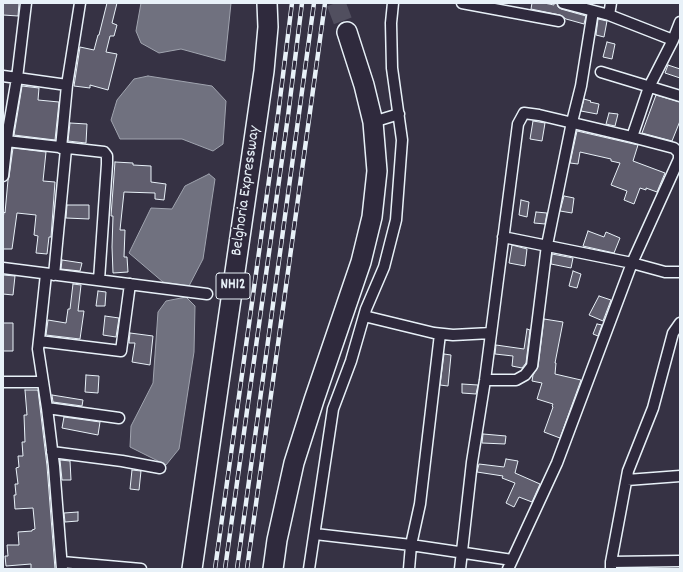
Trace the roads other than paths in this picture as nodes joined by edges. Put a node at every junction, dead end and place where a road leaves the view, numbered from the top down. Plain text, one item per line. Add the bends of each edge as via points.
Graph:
1 (26, 3) edge
2 (80, 3) edge
3 (267, 3) edge
4 (393, 3) edge
5 (462, 3) edge
6 (564, 3) edge
7 (611, 3) edge
8 (593, 11) junction
9 (609, 15) junction
10 (559, 21) dead end
11 (680, 22) edge
12 (347, 32) tunnel mouth
13 (673, 40) junction
14 (600, 72) dead end
15 (3, 76) edge
16 (17, 78) junction
17 (67, 85) junction
18 (649, 87) junction
19 (680, 96) edge
20 (399, 114) junction
21 (373, 122) junction
22 (572, 122) junction
23 (632, 137) junction
24 (6, 141) junction
25 (63, 148) junction
26 (3, 176) edge
27 (503, 237) junction
28 (548, 245) junction
29 (632, 263) junction
30 (3, 268) edge
31 (680, 272) edge
32 (50, 274) junction
33 (99, 280) junction
34 (130, 284) junction
35 (207, 294) dead end
36 (364, 316) junction
37 (680, 323) edge
38 (491, 333) junction
39 (440, 334) junction
40 (39, 341) junction
41 (485, 380) junction
42 (3, 382) edge
43 (43, 382) junction
44 (47, 408) junction
45 (119, 418) dead end
46 (52, 452) junction
47 (160, 468) dead end
48 (680, 476) edge
49 (627, 480) junction
50 (315, 534) junction
51 (411, 545) junction
52 (462, 553) junction
53 (680, 561) edge
54 (62, 565) edge
55 (510, 565) edge
56 (611, 566) edge
57 (141, 569) edge
58 (192, 569) edge
59 (273, 569) edge
60 (309, 569) edge
61 (409, 569) edge
62 (460, 569) edge

1 - 16 street
2 - 17 street
3 - 58 highway, Belghoria Expressway / NH12 via 268,27 264,71
4 - 20 street via 392,68
5 - 10 street
6 - 8 street
7 - 9 street
8 - 9 street
8 - 22 street via 581,86
9 - 13 street
11 - 13 street
12 - 21 highway
13 - 18 street
14 - 18 street
15 - 16 street
16 - 17 street
16 - 24 street
17 - 25 street
18 - 19 street
18 - 23 street
20 - 21 street
20 - 36 street via 402,140 396,220 384,267
21 - 59 highway via 377,171 372,217 361,262 294,464
22 - 23 street
22 - 27 street via 524,113 518,124
22 - 28 street
23 - 29 street via 674,148 679,153 679,159
24 - 25 street
24 - 26 street
25 - 32 street
25 - 33 street via 100,151 107,156
27 - 28 street
27 - 38 street
28 - 29 street
28 - 41 street via 532,366 525,375 516,380
29 - 31 street via 666,272
29 - 55 street via 557,463
30 - 32 street
32 - 33 street
32 - 40 street
33 - 34 street
34 - 35 street
34 - 40 street via 121,351
36 - 39 street
36 - 50 street via 333,409
37 - 49 street via 673,333 653,408 628,471
38 - 39 street
38 - 41 street
39 - 51 street via 420,504
40 - 43 street
41 - 52 street via 472,462
42 - 43 street
43 - 44 street
44 - 45 street
44 - 46 street
46 - 47 street
46 - 54 street
48 - 49 street
49 - 56 street
50 - 51 street
50 - 60 street
51 - 52 street
51 - 61 street
52 - 55 street
52 - 62 street
53 - 56 street
54 - 57 street

